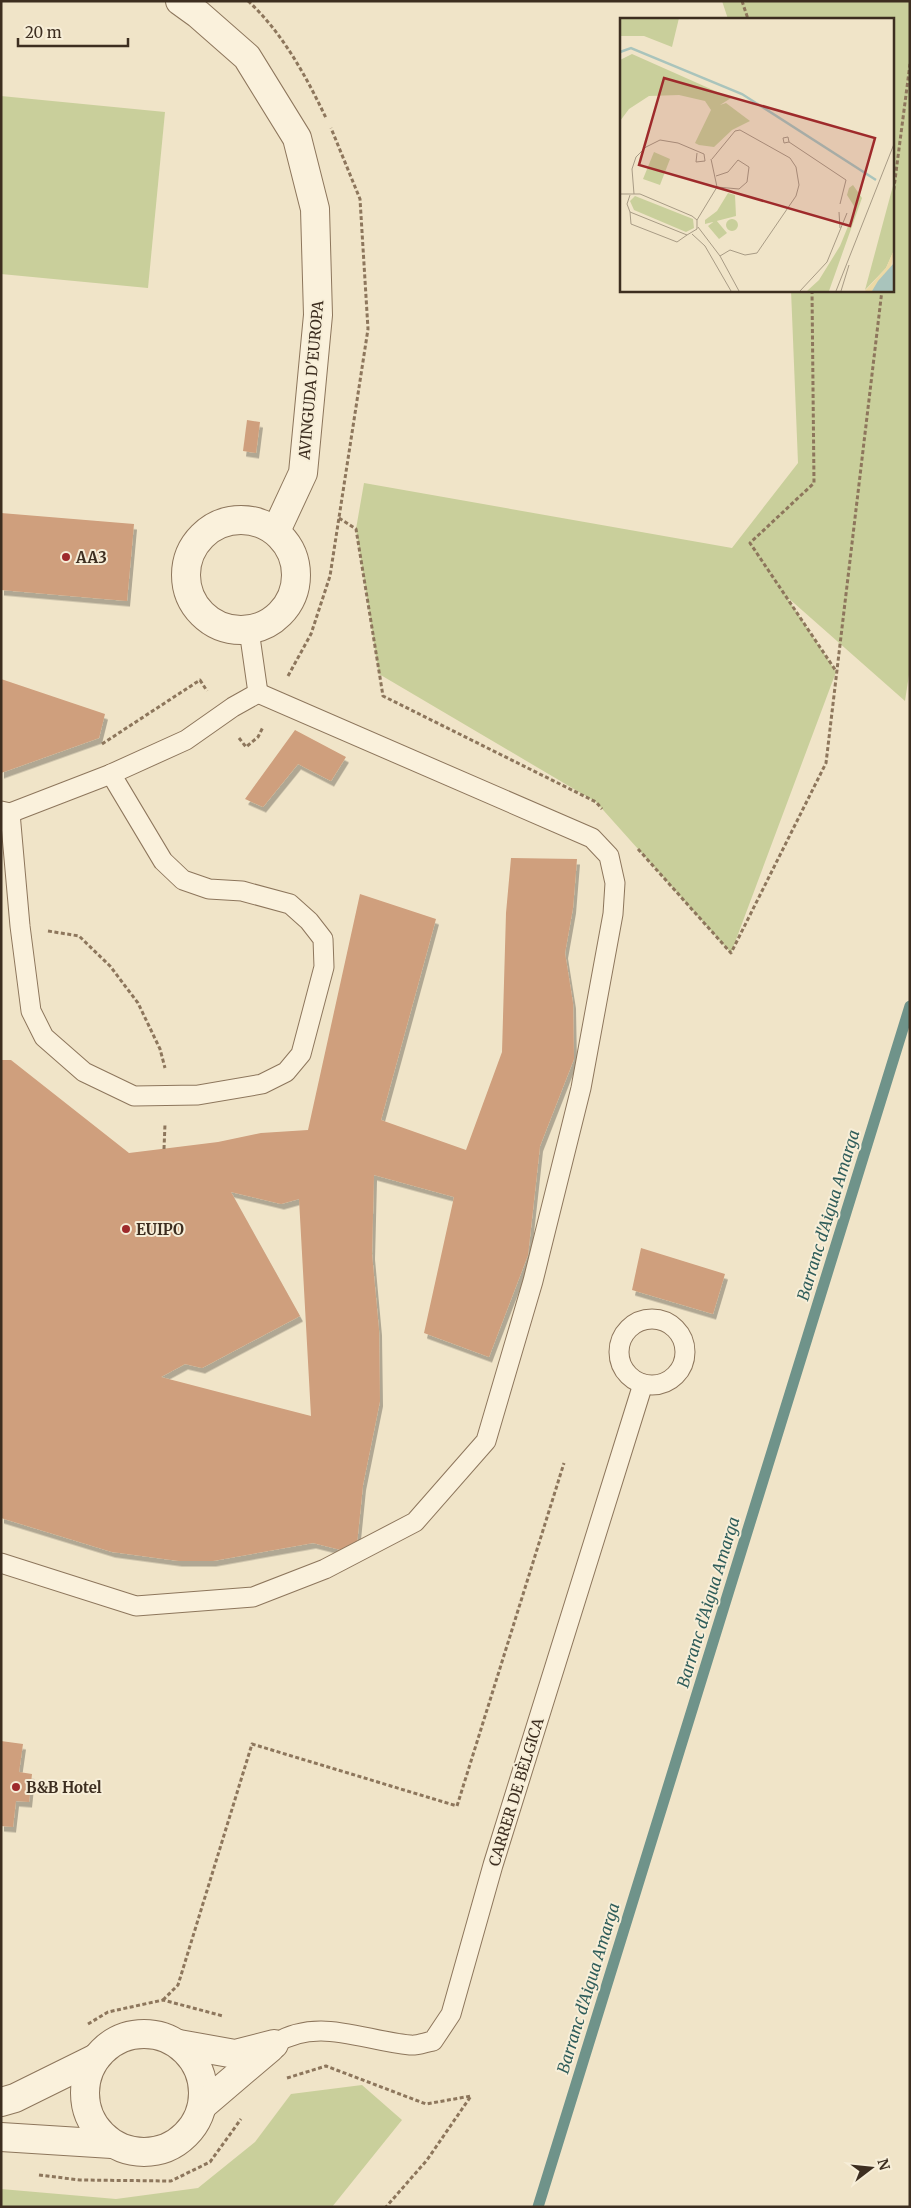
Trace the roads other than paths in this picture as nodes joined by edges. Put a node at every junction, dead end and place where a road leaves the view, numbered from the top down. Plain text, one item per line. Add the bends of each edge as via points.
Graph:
1 (180, 1) edge
2 (276, 531) junction
3 (249, 630) junction
4 (258, 693) junction
5 (111, 774) junction
6 (5, 812) edge
7 (643, 1384) dead end
8 (1, 1563) edge
9 (179, 2044) junction
10 (274, 2044) junction
11 (96, 2058) junction
12 (1, 2102) edge
13 (202, 2105) junction
14 (1, 2137) edge
15 (112, 2144) junction

1 - 2 street, AVINGUDA D'EUROPA via 247,58 297,138 315,209 318,315 303,473
2 - 3 street via 291,552 296,576 290,601 273,621
2 - 3 street via 247,519 216,524 193,546 185,575 194,605 218,626
3 - 4 lane
4 - 5 lane via 186,740
4 - 8 lane via 592,838 609,856 615,883 613,914 581,1088 533,1281 486,1441 415,1522 325,1570 253,1597 136,1606
5 - 6 lane
5 - 6 lane via 163,861 183,880 209,889 242,891 290,904 309,920 323,939 324,967 301,1054 286,1072 262,1084 198,1095 134,1096 84,1072 44,1037 32,1011
7 - 10 lane, CARRER DE BÈLGICA via 493,1865 451,2014 433,2041 412,2045 331,2030 289,2035
9 - 10 street, CARRER DE BÈLGICA via 235,2054
9 - 11 street via 162,2036 144,2033 126,2036 109,2044
9 - 13 street via 200,2072 204,2089
10 - 13 street, CARRER DE BÈLGICA
11 - 12 street
11 - 15 street via 87,2075 84,2094 88,2114
13 - 15 street via 196,2123 184,2138 167,2148 148,2153
14 - 15 street

